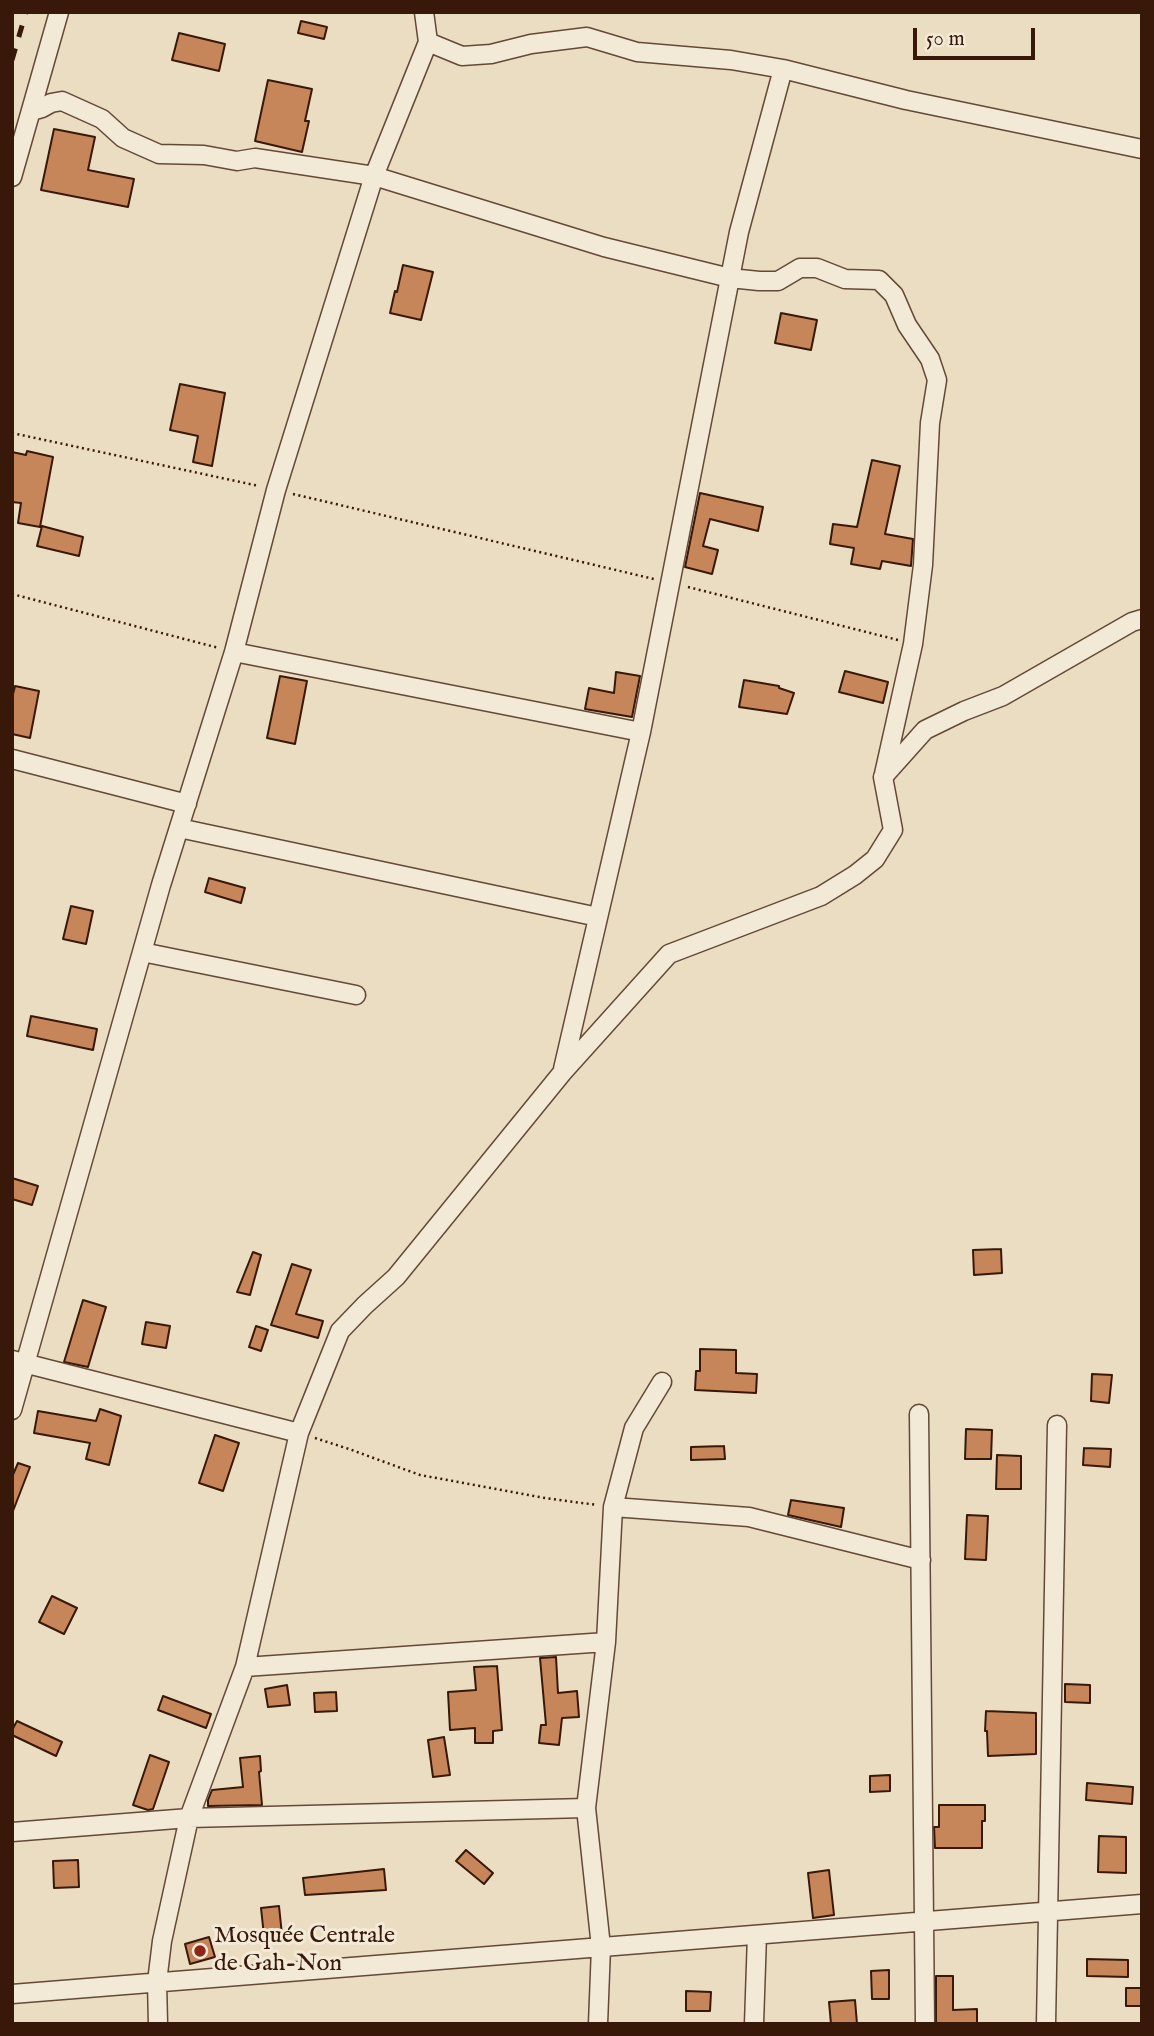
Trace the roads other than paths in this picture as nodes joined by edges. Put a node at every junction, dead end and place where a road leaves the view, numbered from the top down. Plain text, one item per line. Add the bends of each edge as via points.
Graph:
1 (59, 12) edge
2 (425, 12) edge
3 (428, 42) junction
4 (783, 69) junction
5 (31, 111) junction
6 (1142, 149) edge
7 (374, 176) junction
8 (12, 177) edge
9 (730, 278) junction
10 (1142, 619) edge
11 (234, 652) junction
12 (641, 732) junction
13 (12, 759) edge
14 (883, 777) junction
15 (187, 804) junction
16 (179, 828) junction
17 (598, 917) junction
18 (142, 952) junction
19 (356, 995) dead end
20 (562, 1073) junction
21 (19, 1362) edge
22 (662, 1382) dead end
23 (12, 1410) edge
24 (919, 1414) dead end
25 (1057, 1425) dead end
26 (299, 1433) junction
27 (613, 1507) junction
28 (921, 1560) junction
29 (606, 1642) junction
30 (245, 1667) junction
31 (586, 1808) junction
32 (189, 1818) junction
33 (12, 1832) edge
34 (1142, 1904) edge
35 (1048, 1911) junction
36 (924, 1921) junction
37 (757, 1934) junction
38 (601, 1947) junction
39 (157, 1982) junction
40 (12, 1994) edge
41 (158, 2024) edge
42 (598, 2024) edge
43 (754, 2024) edge
44 (925, 2024) edge
45 (1046, 2024) edge

1 - 5 street
2 - 3 street
3 - 4 street via 462,56 587,37 637,52
3 - 7 street
4 - 6 street via 906,100
4 - 9 street
5 - 7 street via 62,101 159,154 237,161 255,158
5 - 8 street
7 - 9 street via 604,247
7 - 11 street via 276,490
9 - 12 street
9 - 14 street via 778,281 800,268 817,268 845,279 879,280 894,295 937,380 913,644
10 - 14 street via 1003,696 925,730
11 - 12 street
11 - 15 street
12 - 17 street
13 - 15 street
14 - 20 street via 893,830 875,859 821,897 669,954
15 - 16 street
16 - 17 street
16 - 18 street
17 - 20 street
18 - 19 street
18 - 21 street
20 - 26 street via 396,1277 340,1331
21 - 23 street
21 - 26 street
22 - 27 street via 634,1428
24 - 28 street
25 - 35 street
26 - 30 street
27 - 28 street via 749,1517
27 - 29 street
28 - 36 street
29 - 30 street
29 - 31 street
30 - 32 street
31 - 32 street
31 - 38 street
32 - 33 street
32 - 39 street
34 - 35 street
35 - 36 street
35 - 45 street
36 - 37 street
36 - 44 street
37 - 38 street
37 - 43 street
38 - 39 street
38 - 42 street
39 - 40 street
39 - 41 street

